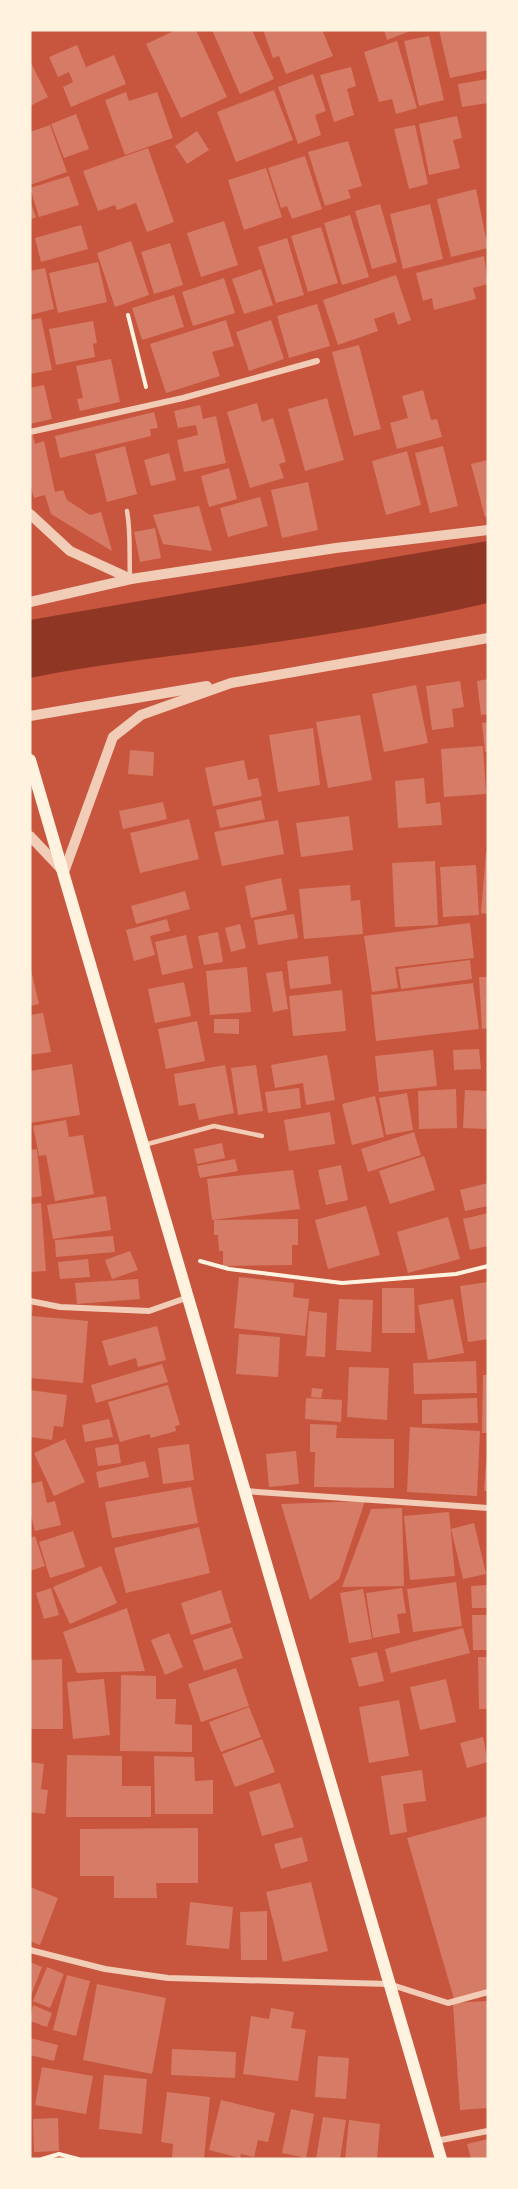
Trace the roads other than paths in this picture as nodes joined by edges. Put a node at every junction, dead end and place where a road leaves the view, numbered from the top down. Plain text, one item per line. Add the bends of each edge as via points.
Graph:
1 (316, 361) dead end
2 (30, 432) edge
3 (127, 511) dead end
4 (30, 514) edge
5 (488, 530) edge
6 (131, 579) junction
7 (30, 602) edge
8 (488, 638) edge
9 (231, 683) junction
10 (30, 716) edge
11 (30, 760) edge
12 (30, 836) edge
13 (64, 872) junction
14 (262, 1136) dead end
15 (142, 1146) junction
16 (186, 1298) junction
17 (30, 1301) edge
18 (243, 1491) junction
19 (488, 1508) edge
20 (30, 1950) edge
21 (389, 1984) junction
22 (488, 1992) edge
23 (488, 2131) edge
24 (436, 2141) junction
25 (441, 2159) edge

1 - 2 street
3 - 6 lane
4 - 6 street via 70,551
5 - 6 street
6 - 7 street
8 - 9 street
9 - 10 street
9 - 13 street via 141,715 113,737
11 - 13 main road
12 - 13 street
13 - 15 main road
14 - 15 lane via 214,1126
15 - 16 main road
16 - 17 street via 149,1311 60,1307
16 - 18 main road
18 - 19 street
18 - 21 main road
20 - 21 street via 105,1969 168,1978
21 - 22 street via 448,2003
21 - 24 main road
23 - 24 street
24 - 25 main road

